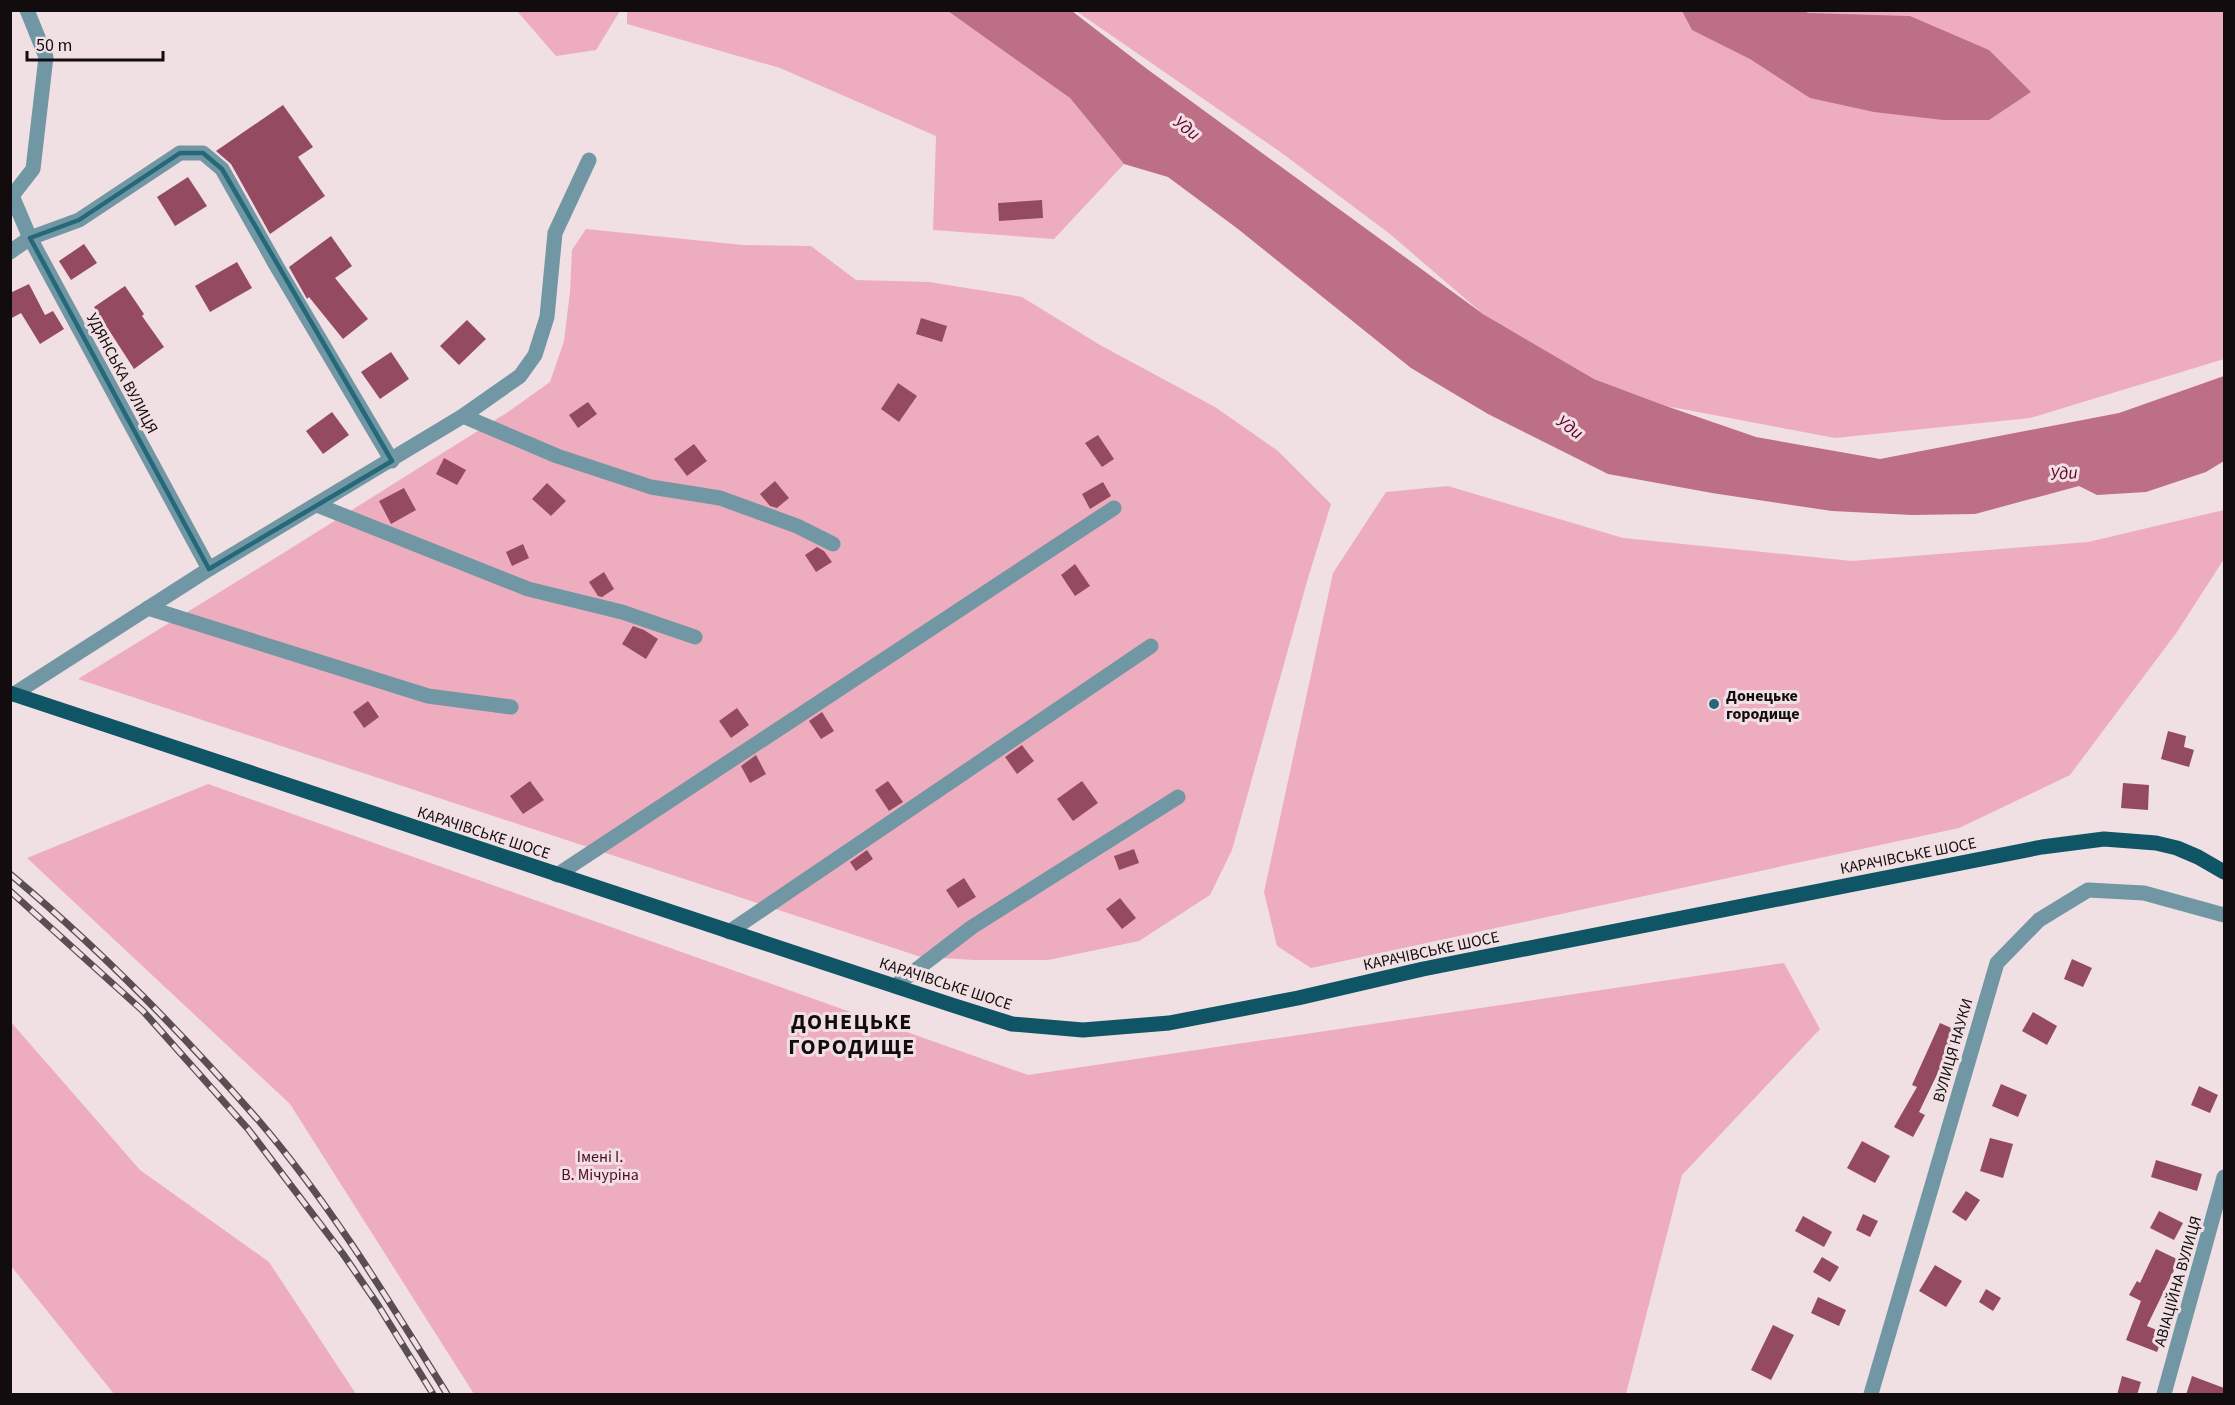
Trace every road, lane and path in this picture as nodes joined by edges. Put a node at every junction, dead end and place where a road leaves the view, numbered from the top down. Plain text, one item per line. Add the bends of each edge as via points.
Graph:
1 (27, 10) edge
2 (589, 159) dead end
3 (11, 194) edge
4 (30, 237) junction
5 (10, 252) edge
6 (463, 416) junction
7 (392, 461) junction
8 (317, 505) junction
9 (1114, 508) dead end
10 (833, 544) dead end
11 (209, 569) junction
12 (148, 608) junction
13 (695, 637) dead end
14 (1151, 646) dead end
15 (12, 694) edge
16 (511, 707) dead end
17 (1178, 797) dead end
18 (2224, 873) edge
19 (557, 875) junction
20 (2224, 915) edge
21 (729, 932) junction
22 (895, 986) junction
23 (2224, 1178) edge
24 (1871, 1395) edge
25 (2164, 1395) edge

1 - 3 street via 46,57 33,169
2 - 6 street via 555,233 547,317 536,355 520,376
3 - 4 street, УДЯНСЬКА ВУЛИЦЯ
4 - 5 street
4 - 7 street via 79,220 180,153 203,153 222,169
4 - 11 street, УДЯНСЬКА ВУЛИЦЯ
6 - 7 street
6 - 10 street via 557,456 651,487 720,498 797,526
7 - 8 street
8 - 11 street
8 - 13 street via 528,589 622,612
9 - 19 street
11 - 12 street
12 - 15 street
12 - 16 street via 428,696
14 - 21 street
15 - 19 main road, КАРАЧІВСЬКЕ ШОСЕ
17 - 22 street via 972,927
18 - 22 main road, КАРАЧІВСЬКЕ ШОСЕ via 2177,848 2104,839 1423,969 1169,1023 1083,1030 1012,1024
19 - 21 main road, КАРАЧІВСЬКЕ ШОСЕ
20 - 24 street, ВУЛИЦЯ НАУКИ via 2144,893 2088,890 2039,920 1997,963
21 - 22 main road, КАРАЧІВСЬКЕ ШОСЕ
23 - 25 street, АВІАЦІЙНА ВУЛИЦЯ

